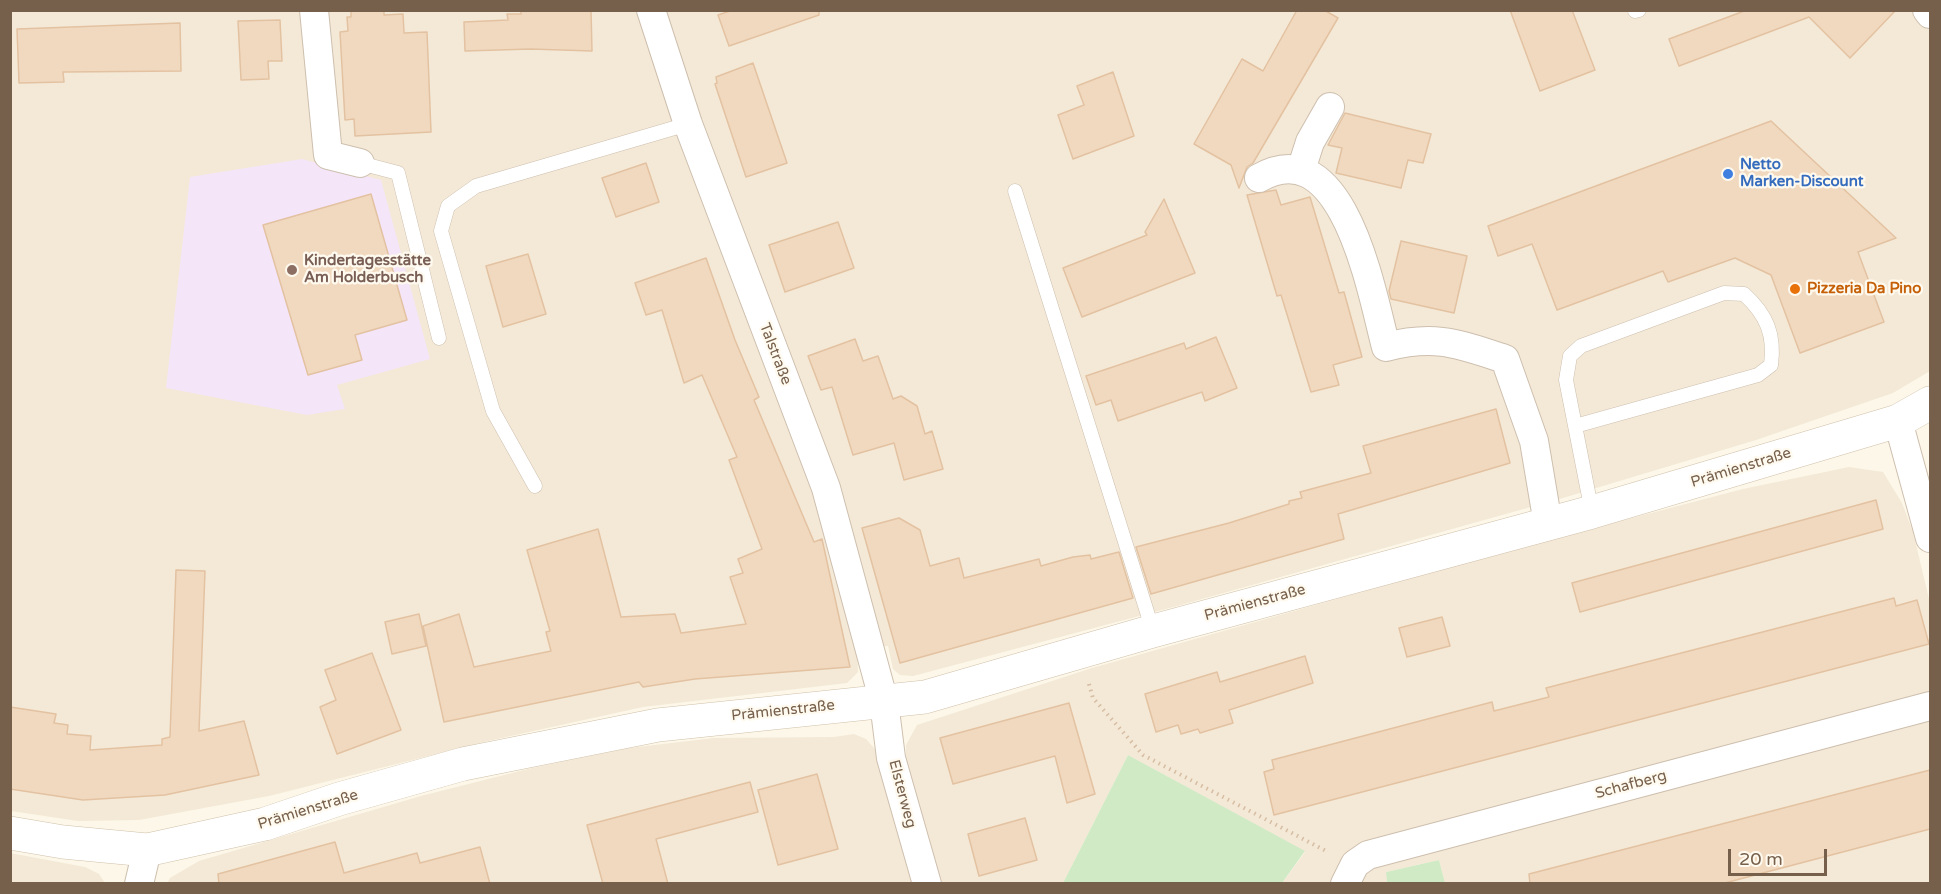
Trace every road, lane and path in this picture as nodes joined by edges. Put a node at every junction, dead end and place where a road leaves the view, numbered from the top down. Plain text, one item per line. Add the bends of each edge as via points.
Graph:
1 (314, 10) edge
2 (651, 10) edge
3 (1330, 107) dead end
4 (688, 124) junction
5 (360, 163) joint
6 (1300, 170) junction
7 (1259, 178) dead end
8 (1015, 191) dead end
9 (439, 338) dead end
10 (1930, 404) edge
11 (1898, 421) junction
12 (1575, 426) junction
13 (536, 486) dead end
14 (1592, 512) junction
15 (1548, 524) junction
16 (1930, 538) edge
17 (1153, 631) junction
18 (1080, 652) junction
19 (884, 702) junction
20 (1930, 706) edge
21 (10, 832) edge
22 (147, 850) junction
23 (1350, 874) edge
24 (139, 884) edge
25 (927, 884) edge

1 - 5 street via 327,155
2 - 4 street, Talstraße
3 - 6 street via 1310,142
4 - 13 lane via 476,186 448,206 441,231 493,411
4 - 19 street, Talstraße via 826,489
5 - 9 lane via 398,173
6 - 7 street via 1279,170
6 - 15 street via 1332,193 1350,225 1386,347 1416,339 1451,342 1506,359 1534,441
8 - 17 lane
10 - 11 street, Prämienstraße
11 - 14 street, Prämienstraße
11 - 16 street
12 - 12 lane via 1758,375 1771,365 1774,344 1760,309 1744,294 1724,293 1581,346 1570,356 1566,380
12 - 14 lane
14 - 15 street, Prämienstraße
15 - 17 street, Prämienstraße
17 - 18 street, Prämienstraße
18 - 19 street, Prämienstraße via 925,697
18 - 23 path via 1093,698 1143,755
19 - 22 street, Prämienstraße via 658,725 463,764 265,824
19 - 25 street, Elsterweg via 891,758
20 - 23 street, Schafberg via 1380,852
21 - 22 street, Prämienstraße via 63,842
22 - 24 street

